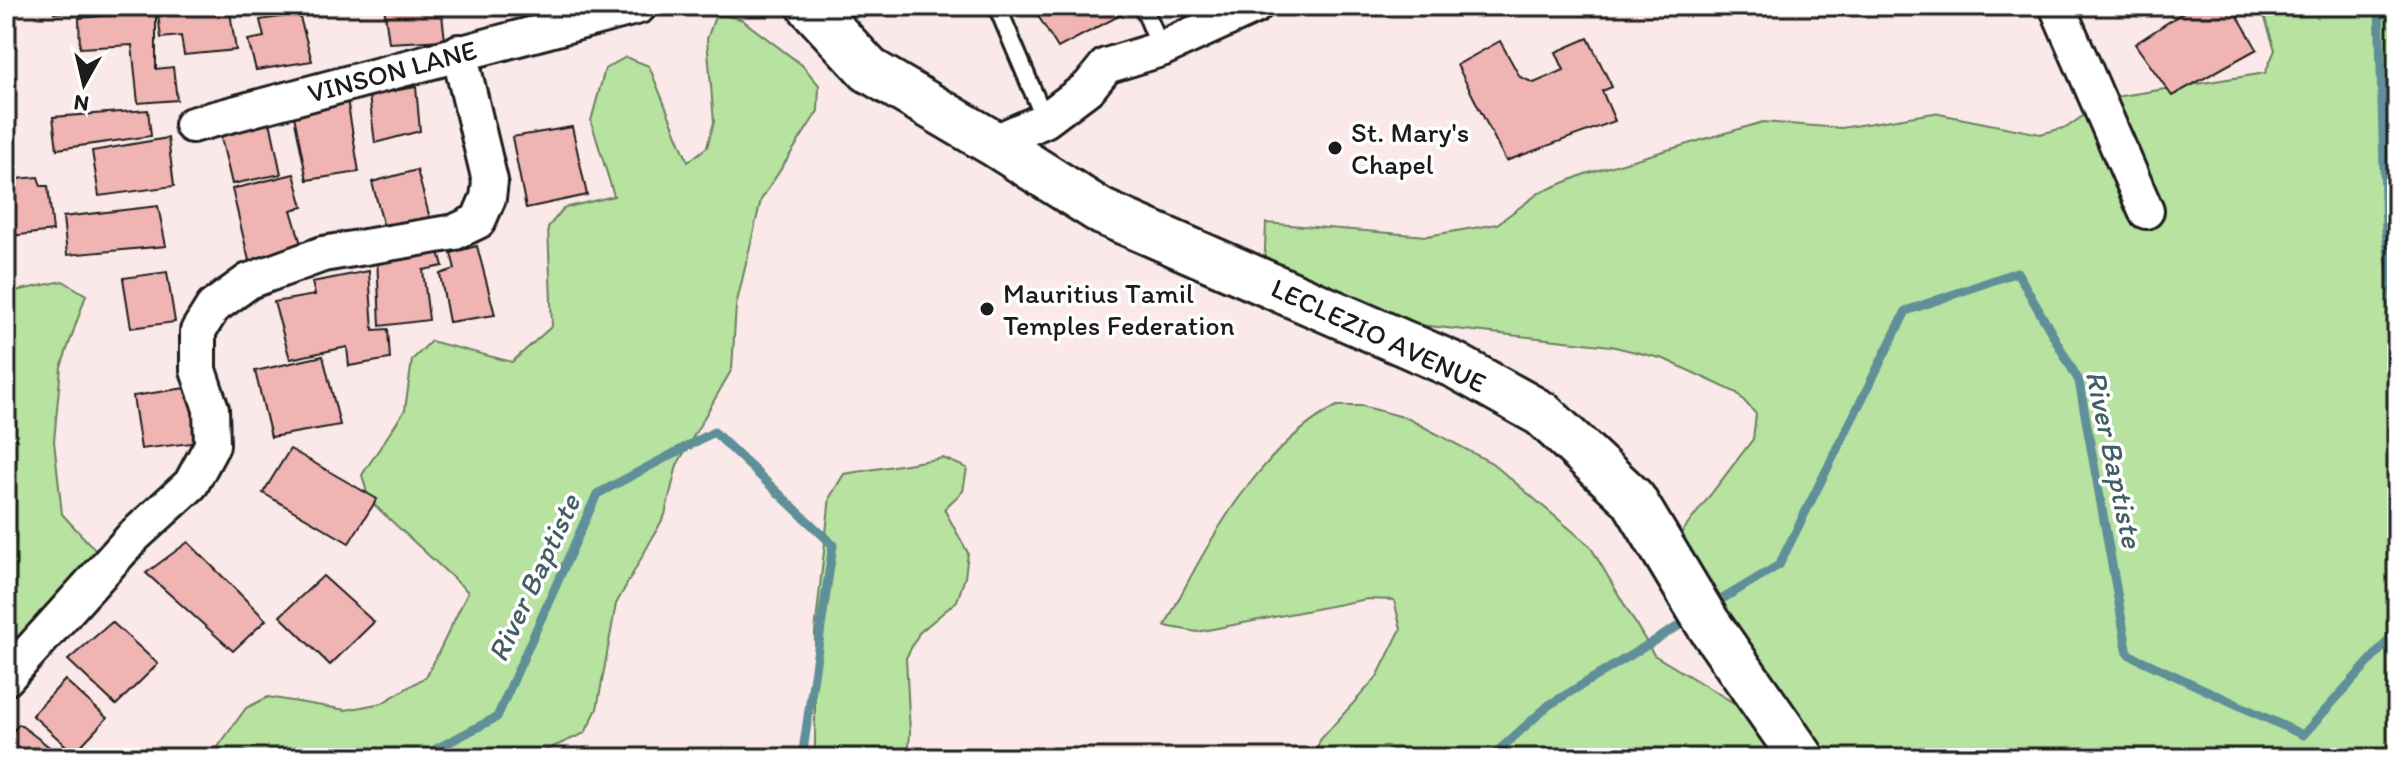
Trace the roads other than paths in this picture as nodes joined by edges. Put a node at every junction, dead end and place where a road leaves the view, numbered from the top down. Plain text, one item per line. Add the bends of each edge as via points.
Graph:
1 (639, 6) edge
2 (810, 6) edge
3 (997, 6) edge
4 (1143, 6) edge
5 (1255, 6) edge
6 (2057, 6) edge
7 (1161, 49) junction
8 (459, 52) junction
9 (1045, 120) junction
10 (192, 125) dead end
11 (993, 143) junction
12 (2146, 211) dead end
13 (6, 678) edge
14 (1802, 758) edge

1 - 8 street, VINSON LANE
2 - 11 main road, LECLEZIO AVENUE via 869,70
3 - 9 lane
4 - 7 lane
5 - 7 street
6 - 12 street
7 - 9 street via 1098,77
8 - 10 street, VINSON LANE
8 - 13 street via 490,181 478,221 455,232 323,254 249,281 213,307 198,331 198,370 211,409 212,445 191,484 134,536
9 - 11 street
11 - 14 main road, LECLEZIO AVENUE via 1102,212 1456,366 1542,414 1633,499 1707,622

